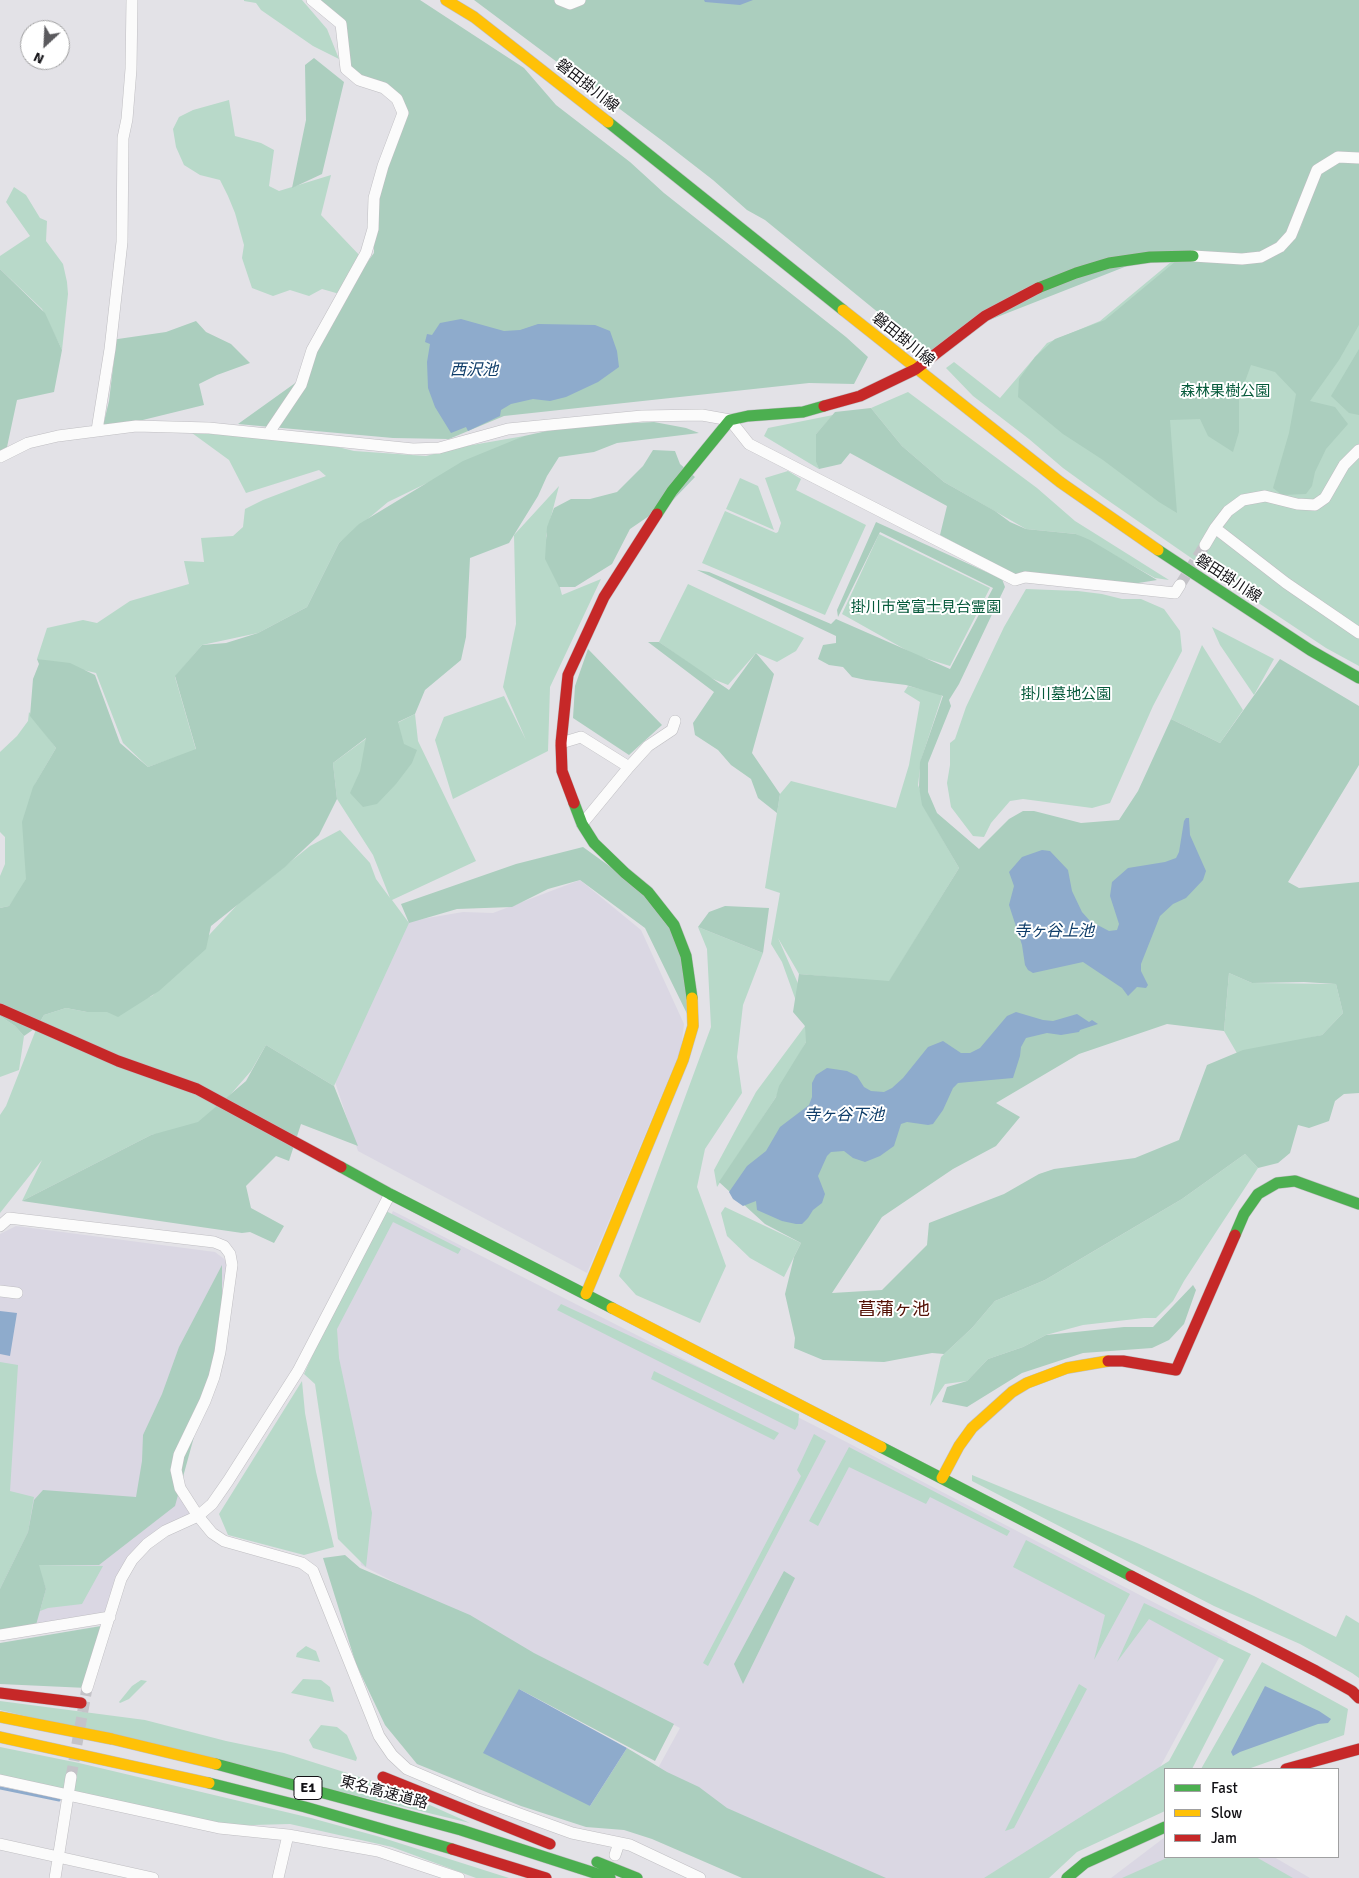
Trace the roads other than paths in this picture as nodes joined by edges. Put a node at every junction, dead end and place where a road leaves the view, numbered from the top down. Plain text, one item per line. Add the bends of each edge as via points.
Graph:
1 (132, 0) edge
2 (312, 0) edge
3 (446, 0) edge
4 (560, 0) edge
5 (580, 0) edge
6 (1359, 158) edge
7 (1193, 256) joint
8 (916, 369) junction
9 (730, 420) junction
10 (97, 430) junction
11 (268, 434) junction
12 (1359, 450) edge
13 (0, 457) edge
14 (1215, 528) junction
15 (1205, 545) tunnel mouth
16 (1180, 585) tunnel mouth
17 (1359, 633) edge
18 (1359, 678) edge
19 (675, 721) dead end
20 (561, 744) junction
21 (629, 767) junction
22 (582, 824) junction
23 (0, 1010) edge
24 (390, 1194) junction
25 (1359, 1204) edge
26 (0, 1226) edge
27 (0, 1291) edge
28 (17, 1293) dead end
29 (586, 1294) junction
30 (942, 1478) junction
31 (198, 1516) junction
32 (110, 1617) junction
33 (0, 1635) edge
34 (87, 1688) tunnel mouth
35 (0, 1693) edge
36 (1359, 1698) edge
37 (81, 1702) dead end
38 (0, 1717) edge
39 (0, 1737) edge
40 (1359, 1749) edge
41 (1290, 1768) edge
42 (383, 1777) dead end
43 (71, 1778) tunnel mouth
44 (0, 1780) edge
45 (69, 1795) junction
46 (1164, 1828) edge
47 (288, 1834) junction
48 (619, 1843) junction
49 (0, 1844) edge
50 (560, 1848) dead end
51 (615, 1855) dead end
52 (59, 1857) junction
53 (586, 1858) dead end
54 (55, 1878) edge
55 (153, 1878) edge
56 (278, 1878) edge
57 (459, 1878) edge
58 (546, 1878) edge
59 (610, 1878) edge
60 (638, 1878) edge
61 (700, 1878) edge
62 (1066, 1878) edge

1 - 10 street via 130,79 123,138 122,242
2 - 11 street via 341,24 346,69 359,80 384,88 397,99 404,114 374,198 373,229 366,253 312,350 301,385
3 - 8 main road, 磐田掛川線 via 474,17 641,147
4 - 5 street via 570,4
6 - 7 street via 1338,157 1317,170 1291,235 1280,247 1261,257 1242,260
7 - 8 main road via 1150,257 1109,263 1046,284 985,316
8 - 9 main road via 860,396 836,403 803,412
8 - 18 main road, 磐田掛川線 via 1060,482 1189,572
9 - 11 street via 702,415 642,416 508,429 439,448 413,449
9 - 16 street via 749,444 1015,580 1025,577 1175,593
9 - 20 main road via 672,491 604,598 568,675
10 - 11 street via 144,426
10 - 13 street via 28,443
12 - 14 street via 1344,465 1325,498 1315,505 1265,496 1243,500 1228,511
14 - 15 street
14 - 17 street
19 - 21 street via 672,730 648,746
20 - 21 street via 581,738
20 - 22 main road via 562,771
21 - 22 street
22 - 29 main road via 594,843 648,892 674,925 686,956 693,1026 683,1060
23 - 24 main road via 118,1061 197,1089
24 - 29 main road
24 - 31 street via 298,1370 212,1504
25 - 30 main road via 1295,1181 1277,1183 1258,1194 1244,1214 1176,1370 1106,1361 1067,1368 1028,1383 1012,1392 972,1428
26 - 31 street via 9,1218 214,1242 224,1246 230,1254 232,1264 214,1377 179,1455 176,1470 180,1488
27 - 28 street
29 - 30 main road
30 - 36 main road via 1316,1671
31 - 32 street via 165,1531 146,1544 132,1560 121,1579
31 - 48 street via 212,1533 224,1541 302,1563 313,1571 379,1736 407,1769 572,1833
32 - 33 street
32 - 34 street
35 - 37 main road
38 - 59 main road, 東名高速道路 / E1 via 251,1772 461,1830
39 - 58 main road, E1 via 177,1775 305,1807
40 - 41 main road
42 - 50 main road
43 - 45 street
44 - 45 street
45 - 47 street via 218,1828
45 - 52 street
46 - 62 main road via 1086,1863
47 - 56 street
47 - 57 street via 378,1851
48 - 51 street
48 - 61 street via 630,1845
49 - 52 street
52 - 54 street
52 - 55 street
53 - 60 main road

